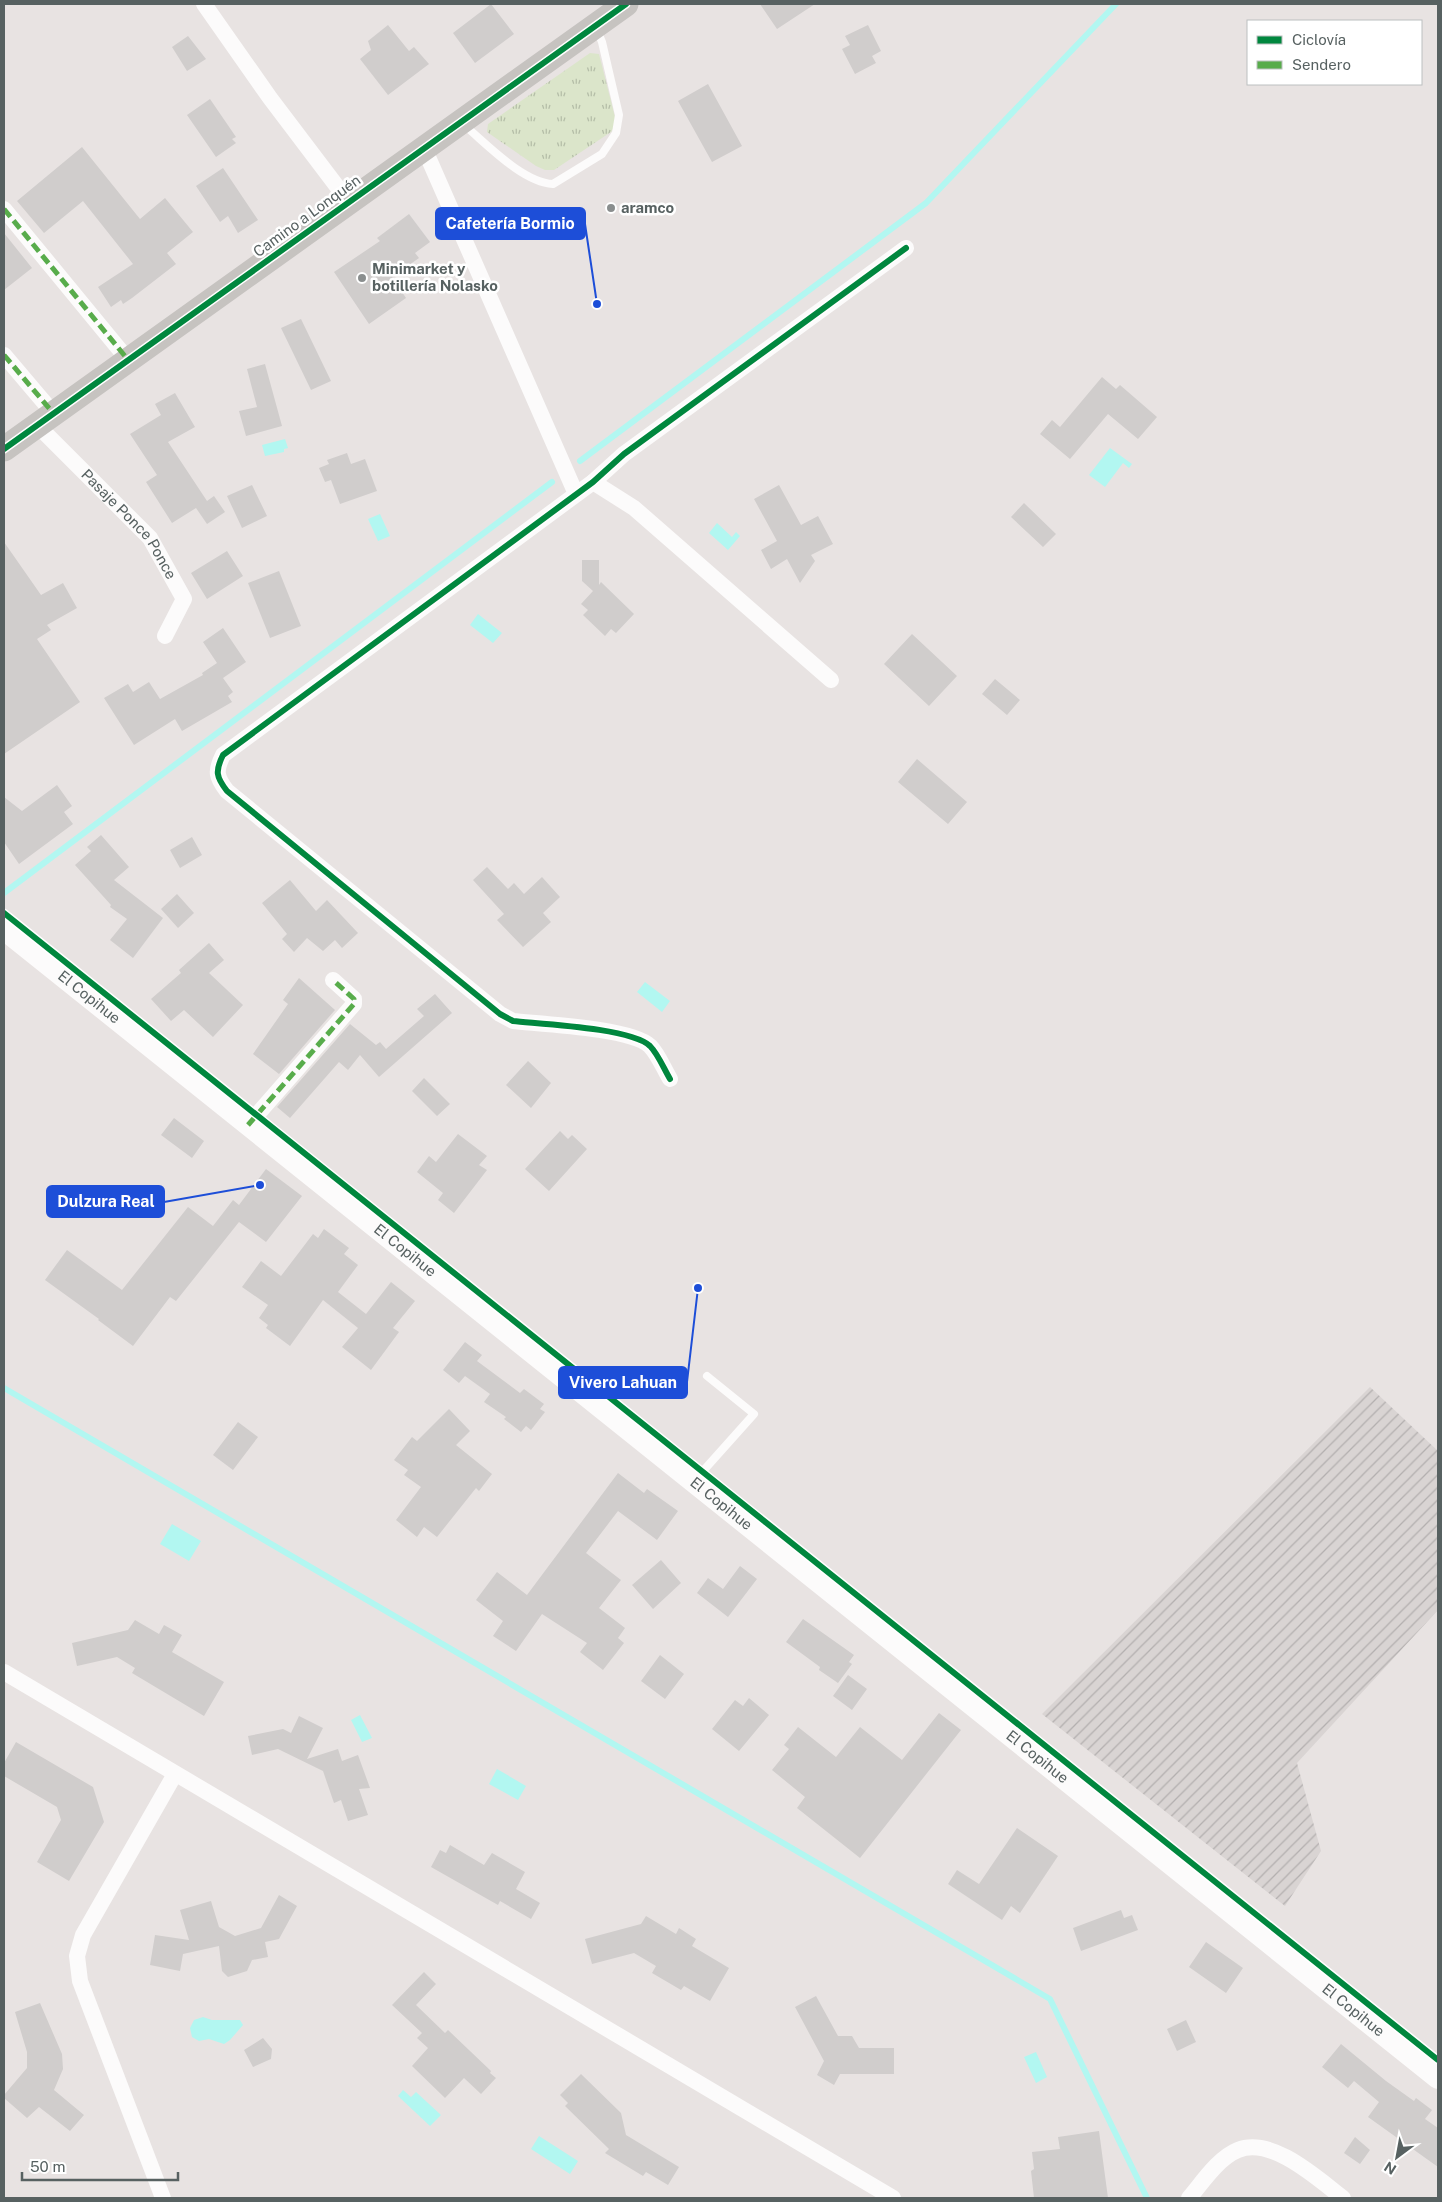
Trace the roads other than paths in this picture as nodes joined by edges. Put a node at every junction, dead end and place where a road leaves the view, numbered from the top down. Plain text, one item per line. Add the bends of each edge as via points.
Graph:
1 (204, 4) edge
2 (626, 4) edge
3 (595, 26) junction
4 (460, 122) junction
5 (424, 148) junction
6 (348, 201) junction
7 (4, 210) edge
8 (906, 248) dead end
9 (4, 355) edge
10 (129, 362) junction
11 (46, 420) junction
12 (4, 449) edge
13 (593, 482) junction
14 (576, 494) junction
15 (165, 636) dead end
16 (831, 680) dead end
17 (4, 929) edge
18 (333, 980) dead end
19 (670, 1079) dead end
20 (248, 1125) junction
21 (707, 1376) dead end
22 (694, 1481) junction
23 (4, 1672) edge
24 (175, 1774) junction
25 (1438, 2078) edge
26 (163, 2198) edge
27 (893, 2198) edge
28 (1188, 2198) edge
29 (1343, 2198) edge

1 - 6 street
2 - 3 main road, Camino a Lonquén
3 - 4 main road, Camino a Lonquén
3 - 4 lane via 602,42 619,115 616,133 602,154 553,184 545,183 527,176
4 - 5 main road, Camino a Lonquén
5 - 6 main road, Camino a Lonquén
5 - 14 street
6 - 10 main road, Camino a Lonquén
7 - 10 street
8 - 13 street via 624,454
9 - 11 street
10 - 11 main road, Camino a Lonquén
11 - 12 main road, Camino a Lonquén
11 - 15 street, Pasaje Ponce Ponce via 150,538 184,599
13 - 14 street
13 - 16 street via 634,508
14 - 19 street via 223,755 218,765 218,780 227,791 500,1014 513,1021 614,1031 635,1039 649,1045
17 - 20 main road, El Copihue
18 - 20 street via 354,998 354,1004
20 - 22 main road, El Copihue
21 - 22 lane via 754,1414
22 - 25 main road, El Copihue
23 - 24 street
24 - 26 street via 83,1935 77,1956 80,1981
24 - 27 street
28 - 29 street via 1224,2159 1248,2147 1277,2153 1294,2161

